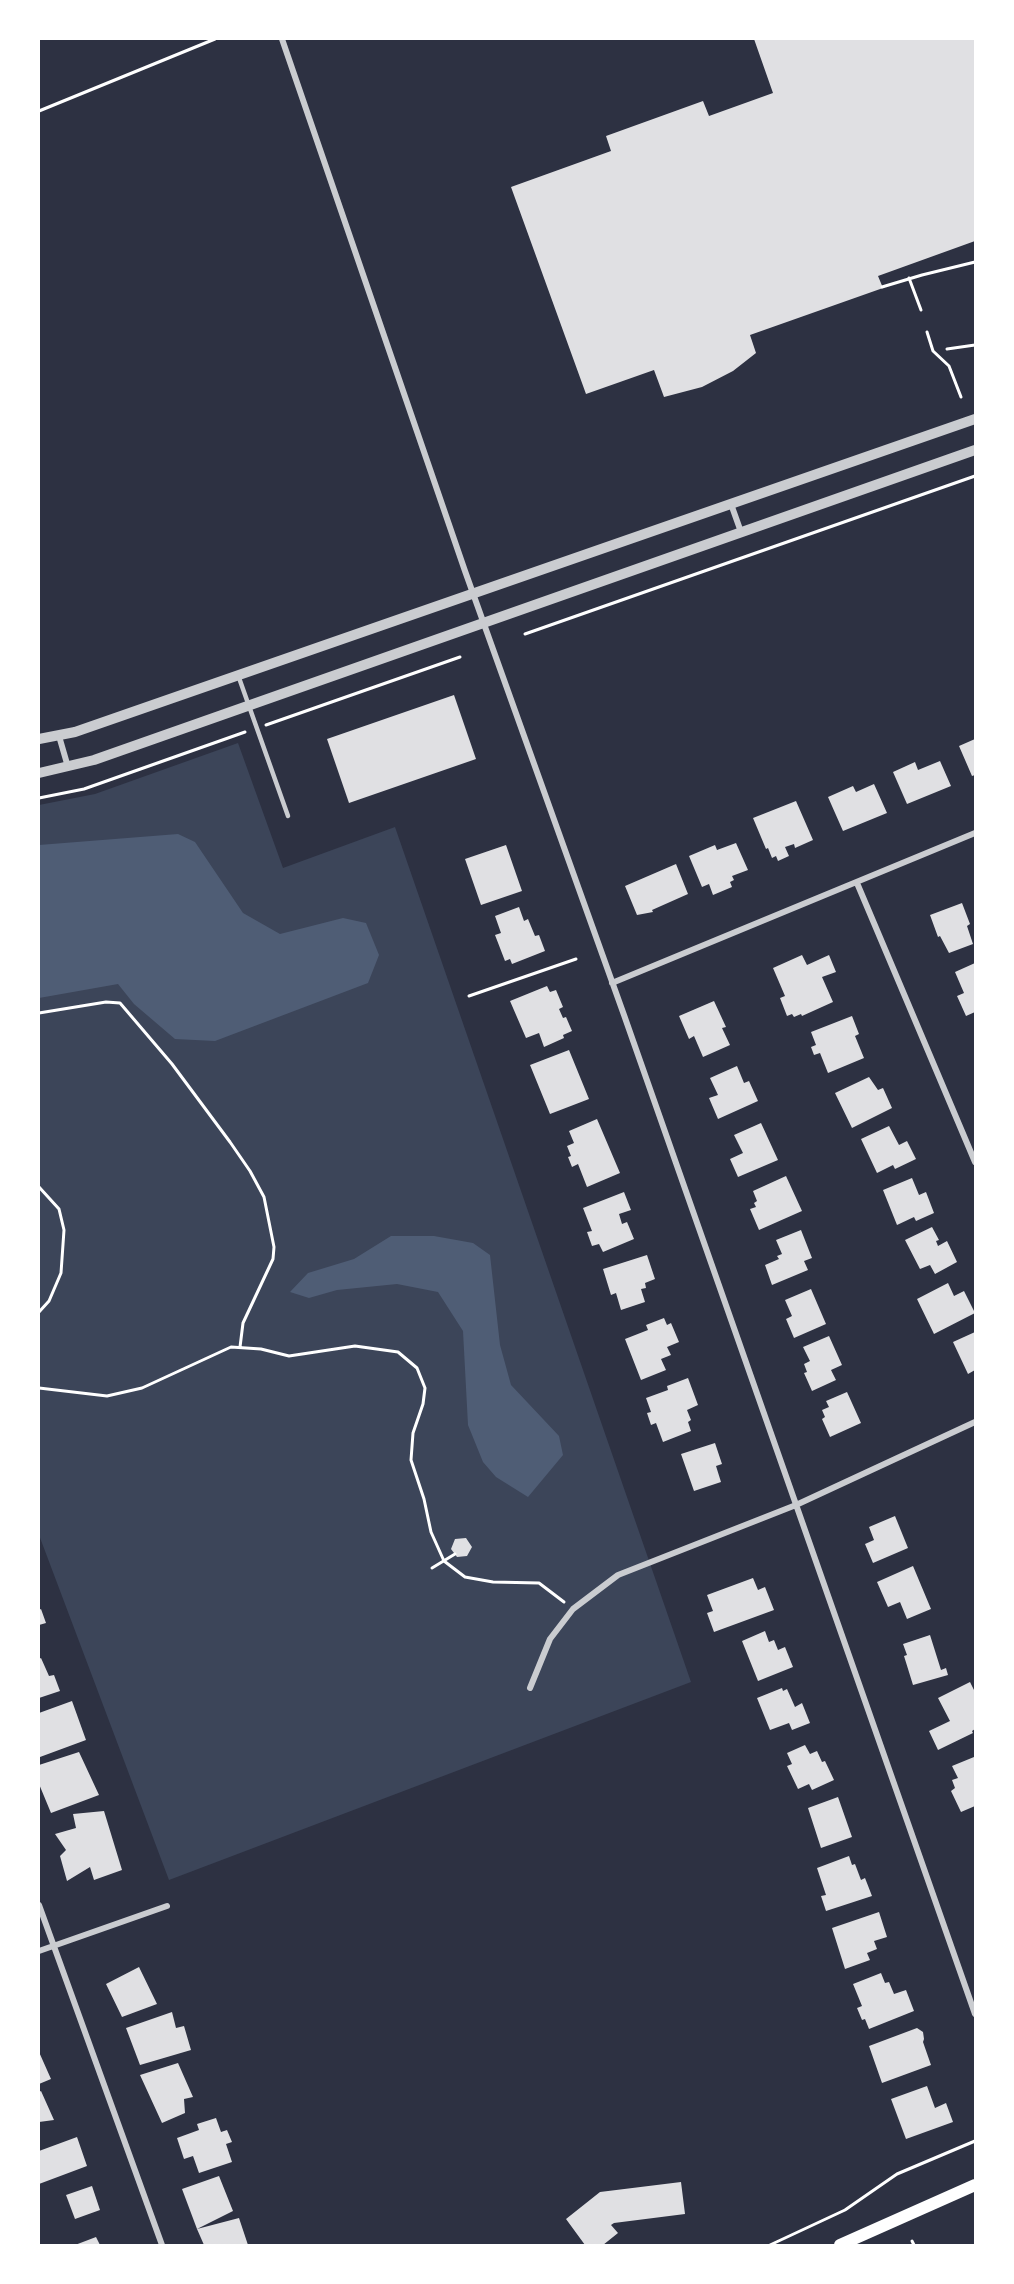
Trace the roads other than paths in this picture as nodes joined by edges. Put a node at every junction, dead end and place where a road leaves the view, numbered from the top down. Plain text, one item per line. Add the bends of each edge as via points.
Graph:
1 (282, 39) edge
2 (975, 419) edge
3 (975, 450) edge
4 (731, 504) junction
5 (741, 532) junction
6 (473, 593) junction
7 (484, 623) junction
8 (238, 675) junction
9 (249, 706) junction
10 (59, 736) junction
11 (39, 739) edge
12 (68, 768) junction
13 (39, 773) edge
14 (288, 816) dead end
15 (975, 833) edge
16 (857, 883) junction
17 (612, 983) junction
18 (975, 1162) edge
19 (975, 1422) edge
20 (796, 1505) junction
21 (530, 1688) dead end
22 (39, 1905) edge
23 (166, 1906) dead end
24 (53, 1946) junction
25 (39, 1951) edge
26 (975, 2014) edge
27 (975, 2186) edge
28 (162, 2245) edge
29 (840, 2245) edge

1 - 6 street
2 - 4 street
3 - 5 street
4 - 5 street
4 - 6 street
5 - 7 street
6 - 7 street
6 - 8 street
7 - 9 street
7 - 17 street
8 - 9 lane
8 - 10 street
9 - 12 street
9 - 14 lane
10 - 11 street
10 - 12 street
12 - 13 street
15 - 16 street
16 - 17 street
16 - 18 street
17 - 20 street
19 - 20 street
20 - 21 street via 618,1575 573,1609 550,1639
20 - 26 street
22 - 24 street
23 - 24 street
24 - 25 street
24 - 28 street
27 - 29 main road

